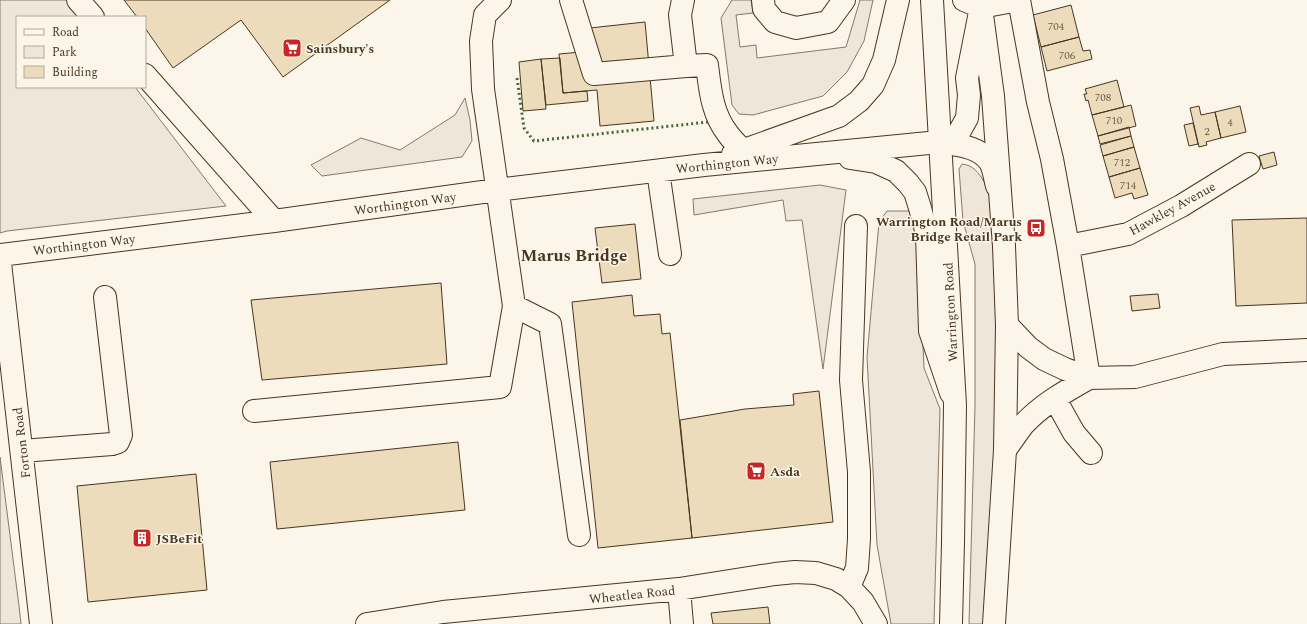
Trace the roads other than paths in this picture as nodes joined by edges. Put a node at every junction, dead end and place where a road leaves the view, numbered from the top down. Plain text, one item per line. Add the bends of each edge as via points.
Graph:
1 (78, 0) edge
2 (500, 0) edge
3 (571, 0) edge
4 (763, 0) edge
5 (844, 0) edge
6 (898, 0) edge
7 (932, 0) edge
8 (1019, 0) edge
9 (975, 2) edge
10 (682, 7) edge
11 (92, 16) edge
12 (686, 66) junction
13 (146, 77) edge
14 (939, 142) junction
15 (743, 150) junction
16 (810, 154) junction
17 (1249, 164) dead end
18 (704, 165) junction
19 (658, 171) junction
20 (497, 190) junction
21 (1001, 201) junction
22 (274, 221) junction
23 (856, 226) dead end
24 (1068, 246) junction
25 (670, 254) dead end
26 (0, 255) edge
27 (0, 262) edge
28 (104, 297) dead end
29 (514, 306) junction
30 (1007, 325) junction
31 (1307, 350) edge
32 (1089, 378) junction
33 (1055, 399) junction
34 (955, 405) junction
35 (254, 411) dead end
36 (1005, 450) junction
37 (22, 451) junction
38 (1091, 453) dead end
39 (579, 535) dead end
40 (849, 588) junction
41 (679, 589) junction
42 (42, 624) edge
43 (367, 624) edge
44 (682, 624) edge
45 (876, 624) edge
46 (951, 624) edge
47 (994, 624) edge

1 - 11 main road
2 - 20 main road via 485,16 481,41 483,89
3 - 12 main road via 594,74
4 - 5 main road via 764,9 775,22 796,28 828,22
6 - 15 main road via 884,60 873,85 859,101 839,116
7 - 14 main road, Warrington Road
8 - 9 main road
8 - 24 main road
9 - 14 main road, Worthington Way via 967,78 967,118 957,136
9 - 21 main road via 993,96
10 - 12 main road
12 - 15 main road via 707,65 713,105 720,122 727,134
13 - 22 main road
14 - 16 main road, Worthington Way
14 - 21 main road, Worthington Way via 964,146 979,152 990,163
14 - 34 main road, Warrington Road
15 - 18 main road
16 - 18 main road, Worthington Way
16 - 34 main road, Worthington Way via 876,162 896,171 915,192 926,234 930,331
17 - 24 main road, Hawkley Avenue via 1181,206 1128,234
18 - 19 main road, Worthington Way
19 - 20 main road, Worthington Way
19 - 25 main road
20 - 22 main road, Worthington Way
20 - 29 main road
21 - 30 main road
22 - 26 main road, Worthington Way
23 - 40 main road via 851,380 859,472 859,539 857,568
24 - 32 main road
27 - 37 main road, Forton Road
28 - 37 main road via 121,435 118,442
29 - 35 main road via 500,387
29 - 39 main road via 550,324
30 - 32 main road via 1044,359
30 - 36 main road
31 - 32 main road via 1223,354 1135,376
32 - 33 main road
33 - 36 main road via 1024,424
33 - 38 main road via 1074,433
34 - 46 main road, Warrington Road
36 - 47 main road
37 - 42 main road, Forton Road
40 - 41 main road, Wheatlea Road via 836,579 816,573 795,572
40 - 45 main road, Wheatlea Road via 863,602
41 - 43 main road, Wheatlea Road via 443,612
41 - 44 main road

